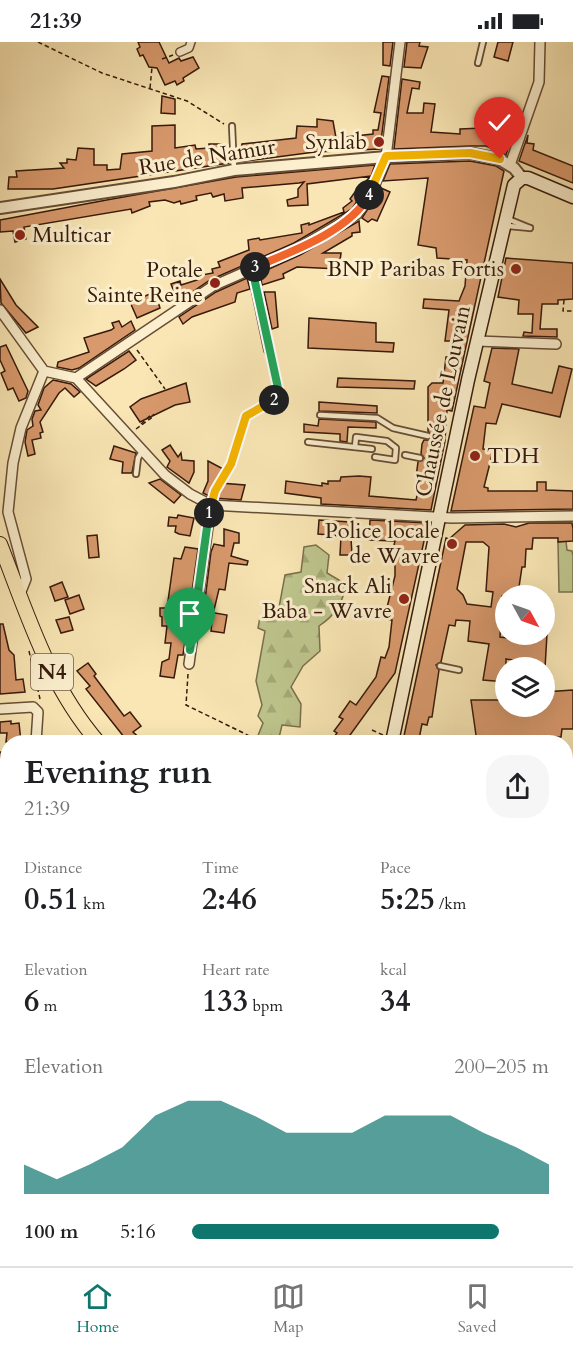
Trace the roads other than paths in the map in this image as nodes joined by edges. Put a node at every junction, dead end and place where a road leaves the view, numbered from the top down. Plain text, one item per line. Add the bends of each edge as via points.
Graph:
1 (191, 42) edge
2 (400, 42) edge
3 (483, 42) edge
4 (540, 42) edge
5 (180, 52) road end
6 (478, 63) dead end
7 (232, 127) road end
8 (386, 156) junction
9 (510, 165) junction
10 (234, 170) junction
11 (522, 177) junction
12 (573, 197) edge
13 (0, 208) edge
14 (252, 268) junction
15 (0, 310) edge
16 (477, 341) junction
17 (556, 344) dead end
18 (269, 350) road end
19 (44, 371) junction
20 (76, 378) junction
21 (320, 414) dead end
22 (428, 436) dead end
23 (308, 442) dead end
24 (355, 447) junction
25 (372, 449) dead end
26 (143, 450) junction
27 (405, 455) dead end
28 (375, 457) dead end
29 (420, 458) dead end
30 (136, 474) dead end
31 (211, 505) junction
32 (573, 516) edge
33 (440, 517) junction
34 (0, 544) edge
35 (20, 594) junction
36 (189, 664) road end
37 (440, 666) dead end
38 (459, 670) dead end
39 (0, 709) edge
40 (36, 735) edge
41 (93, 735) edge
42 (394, 735) edge

1 - 5 street via 189,48
2 - 8 street
3 - 6 lane
4 - 9 street via 541,69 536,95
7 - 10 lane
8 - 9 street, Rue de Namur via 470,153
8 - 10 street, Rue de Namur
8 - 14 street via 374,187 357,214 297,249
9 - 11 street, Rue de Namur
10 - 13 street, Rue de Namur
11 - 12 main road
11 - 16 main road, Chaussée de Louvain via 514,185
14 - 18 street
14 - 20 street via 187,302
15 - 19 street
16 - 17 street
16 - 33 main road, Chaussée de Louvain via 451,439
19 - 20 street
19 - 35 street via 21,428 8,512 26,579
20 - 26 street
21 - 22 lane via 378,418 393,428
23 - 24 lane
24 - 25 lane
24 - 28 lane via 356,437 387,441 396,448 395,460
26 - 30 lane
26 - 31 street via 165,475
27 - 29 lane
31 - 33 street
31 - 36 street
32 - 33 street
33 - 42 main road, Chaussée de Louvain via 415,661
34 - 35 main road, N4
35 - 41 main road, N4 via 62,694
37 - 38 lane
39 - 40 street via 27,705 38,712

